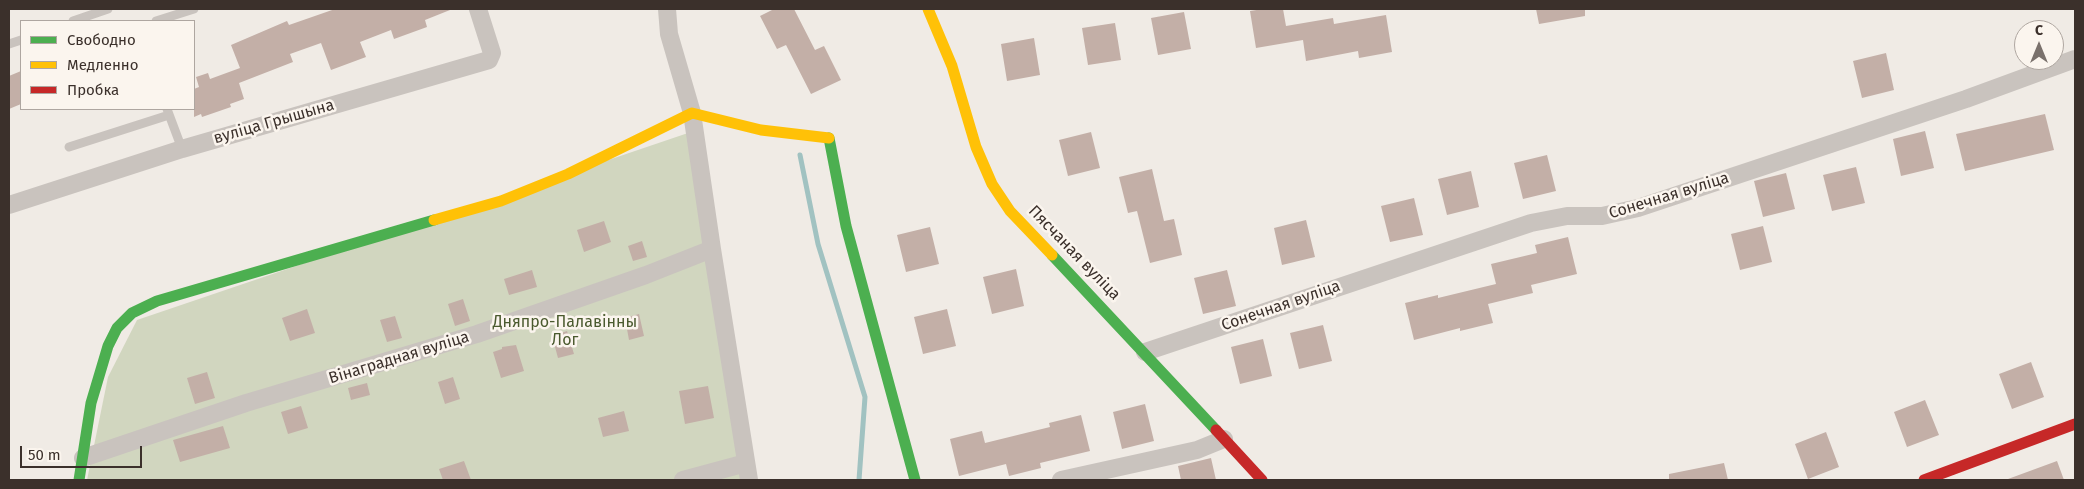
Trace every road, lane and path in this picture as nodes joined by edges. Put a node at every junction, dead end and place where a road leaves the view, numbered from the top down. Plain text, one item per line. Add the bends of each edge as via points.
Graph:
1 (108, 9) edge
2 (194, 9) edge
3 (478, 9) edge
4 (667, 9) edge
5 (928, 9) edge
6 (76, 20) edge
7 (159, 20) edge
8 (2075, 59) edge
9 (168, 112) edge
10 (692, 113) junction
11 (69, 147) dead end
12 (182, 149) junction
13 (9, 205) edge
14 (712, 249) junction
15 (1145, 352) junction
16 (2075, 424) edge
17 (1224, 439) junction
18 (83, 458) junction
19 (748, 472) edge
20 (79, 480) edge
21 (683, 480) edge
22 (915, 480) edge
23 (1061, 480) edge
24 (1262, 480) edge
25 (1924, 480) edge

1 - 6 lane
2 - 7 lane
3 - 12 street, вуліца Грышына via 492,53 489,60
4 - 10 street via 670,34
5 - 15 street, Пясчаная вуліца via 952,66 976,147 992,184 1010,211
8 - 15 street, Сонечная вуліца via 1966,99 1638,208 1602,216 1566,216 1531,222
9 - 11 lane
9 - 12 lane
10 - 14 street
10 - 18 street via 568,174 501,201 157,301 132,313 117,328 108,346 91,403
10 - 22 street via 761,130 829,138 846,226
12 - 13 street, вуліца Грышына
14 - 18 street, Вінаградная вуліца via 673,266 477,334 246,403
14 - 19 street
15 - 17 street, Пясчаная вуліца
16 - 25 street
17 - 23 street via 1198,450
17 - 24 street, Пясчаная вуліца
18 - 20 street
19 - 21 street

